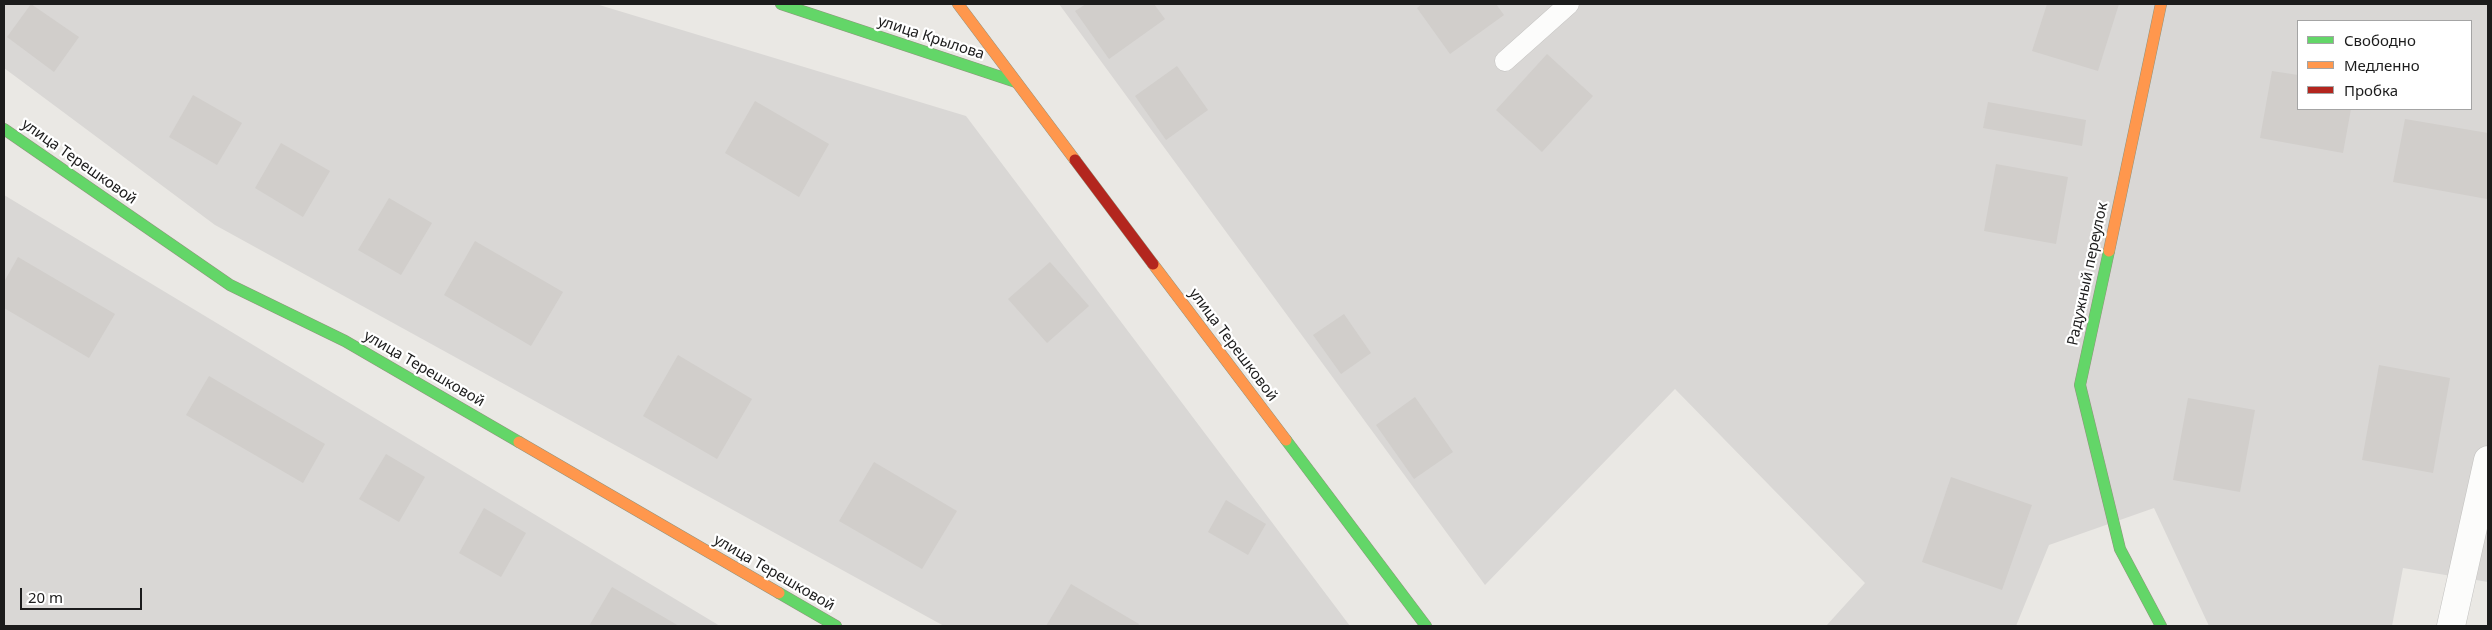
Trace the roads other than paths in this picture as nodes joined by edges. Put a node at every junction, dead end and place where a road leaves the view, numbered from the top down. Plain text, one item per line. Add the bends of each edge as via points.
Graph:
1 (781, 4) edge
2 (958, 4) edge
3 (1569, 4) edge
4 (2162, 4) edge
5 (1505, 60) dead end
6 (1016, 82) junction
7 (4, 129) edge
8 (2488, 460) edge
9 (836, 626) edge
10 (1426, 626) edge
11 (2161, 626) edge
12 (2451, 626) edge

1 - 6 street, улица Крылова
2 - 6 street, улица Терешковой
3 - 5 lane
4 - 11 street, Радужный переулок via 2080,385 2120,549
6 - 10 street, улица Терешковой
7 - 9 street, улица Терешковой via 230,285 346,341
8 - 12 street

